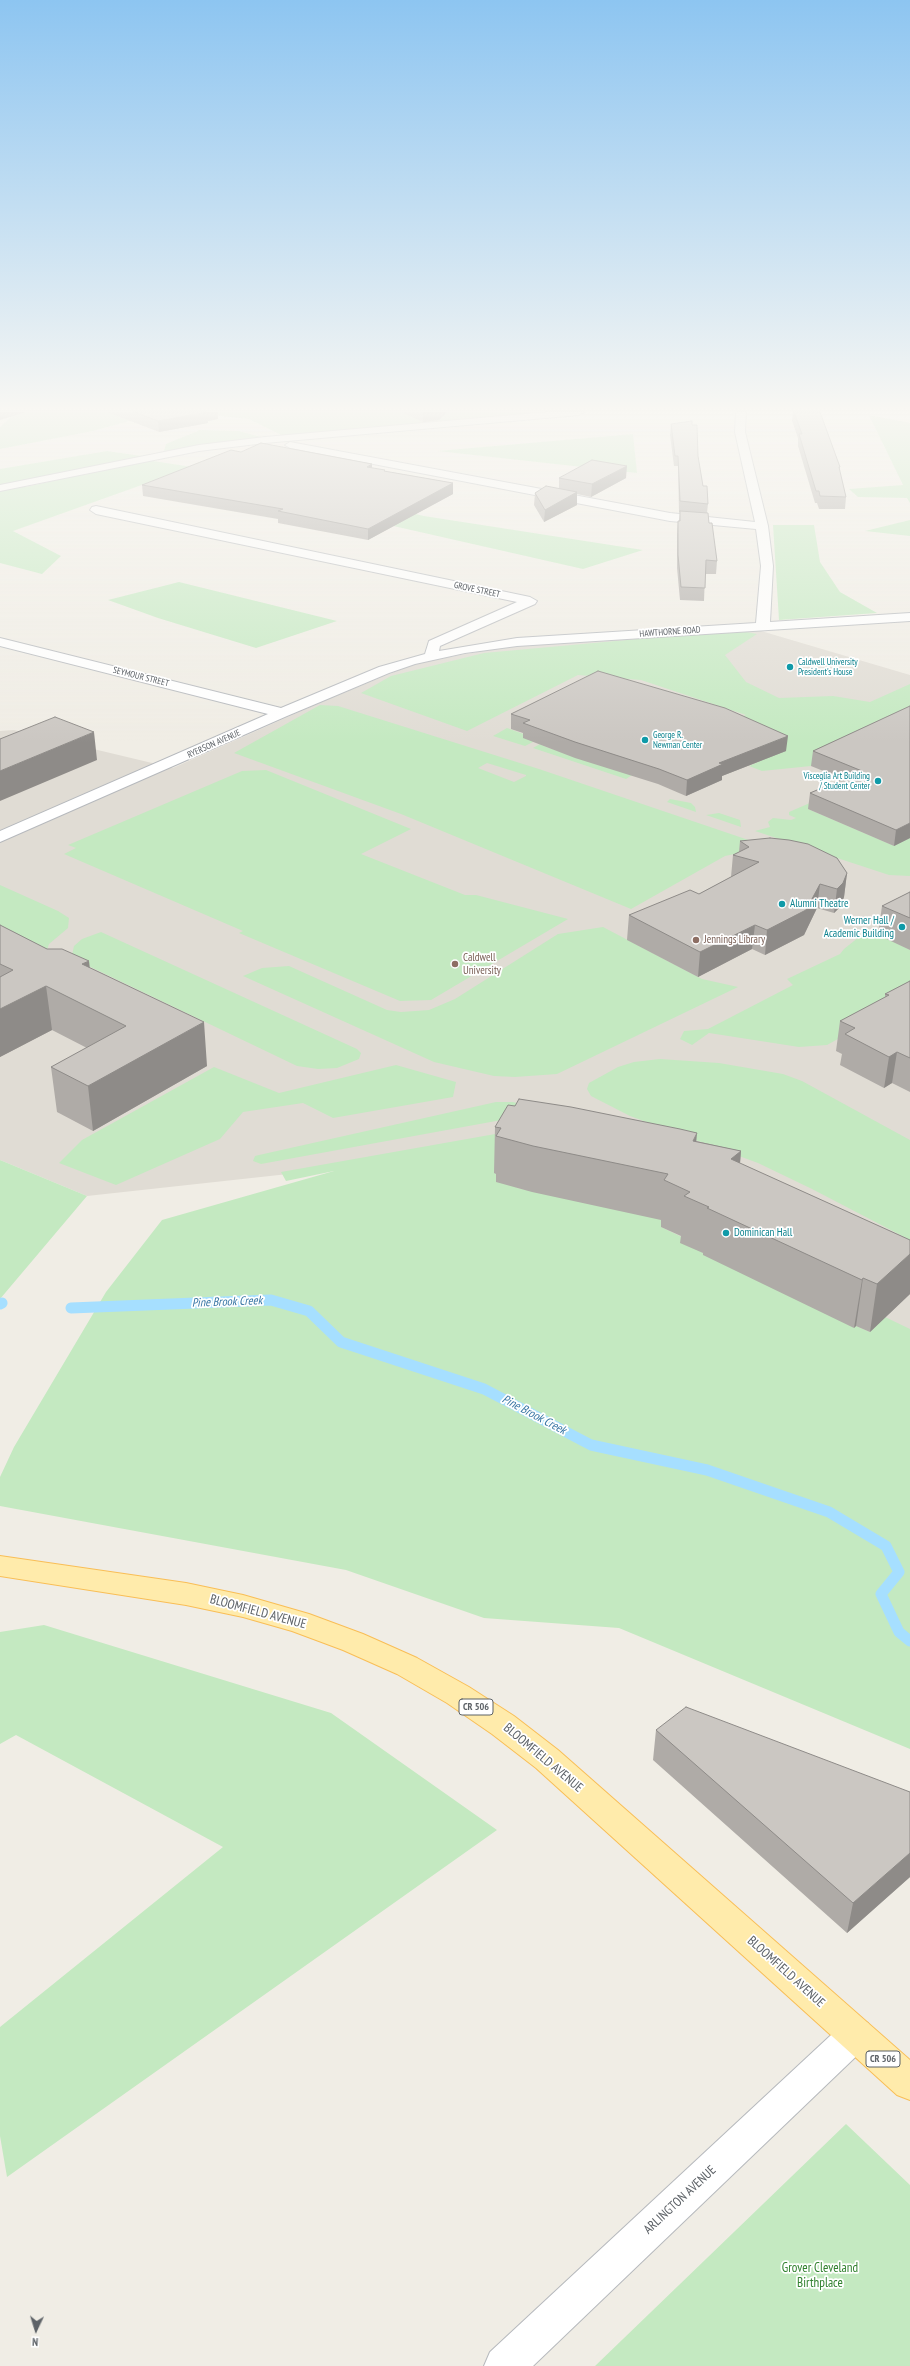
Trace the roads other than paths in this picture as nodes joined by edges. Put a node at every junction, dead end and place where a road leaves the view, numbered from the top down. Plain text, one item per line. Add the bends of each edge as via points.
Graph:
1 (155, 522) edge
2 (725, 522) edge
3 (761, 522) edge
4 (762, 526) junction
5 (910, 617) edge
6 (763, 626) junction
7 (0, 642) edge
8 (430, 656) junction
9 (282, 712) junction
10 (0, 837) edge
11 (0, 1566) edge
12 (856, 2034) junction
13 (910, 2083) edge
14 (504, 2366) edge

1 - 8 street, GROVE STREET via 530,601 434,644
2 - 4 street
3 - 4 street
4 - 6 street via 767,566
5 - 6 street, HAWTHORNE ROAD
6 - 8 street, HAWTHORNE ROAD via 517,642
7 - 9 street, SEYMOUR STREET
8 - 9 street, RYERSON AVENUE via 384,670
9 - 10 street, RYERSON AVENUE
11 - 12 main road, BLOOMFIELD AVENUE / CR 506 via 186,1594 243,1606 306,1624 406,1666 503,1724 547,1759
12 - 13 main road, BLOOMFIELD AVENUE / CR 506
12 - 14 street, ARLINGTON AVENUE

